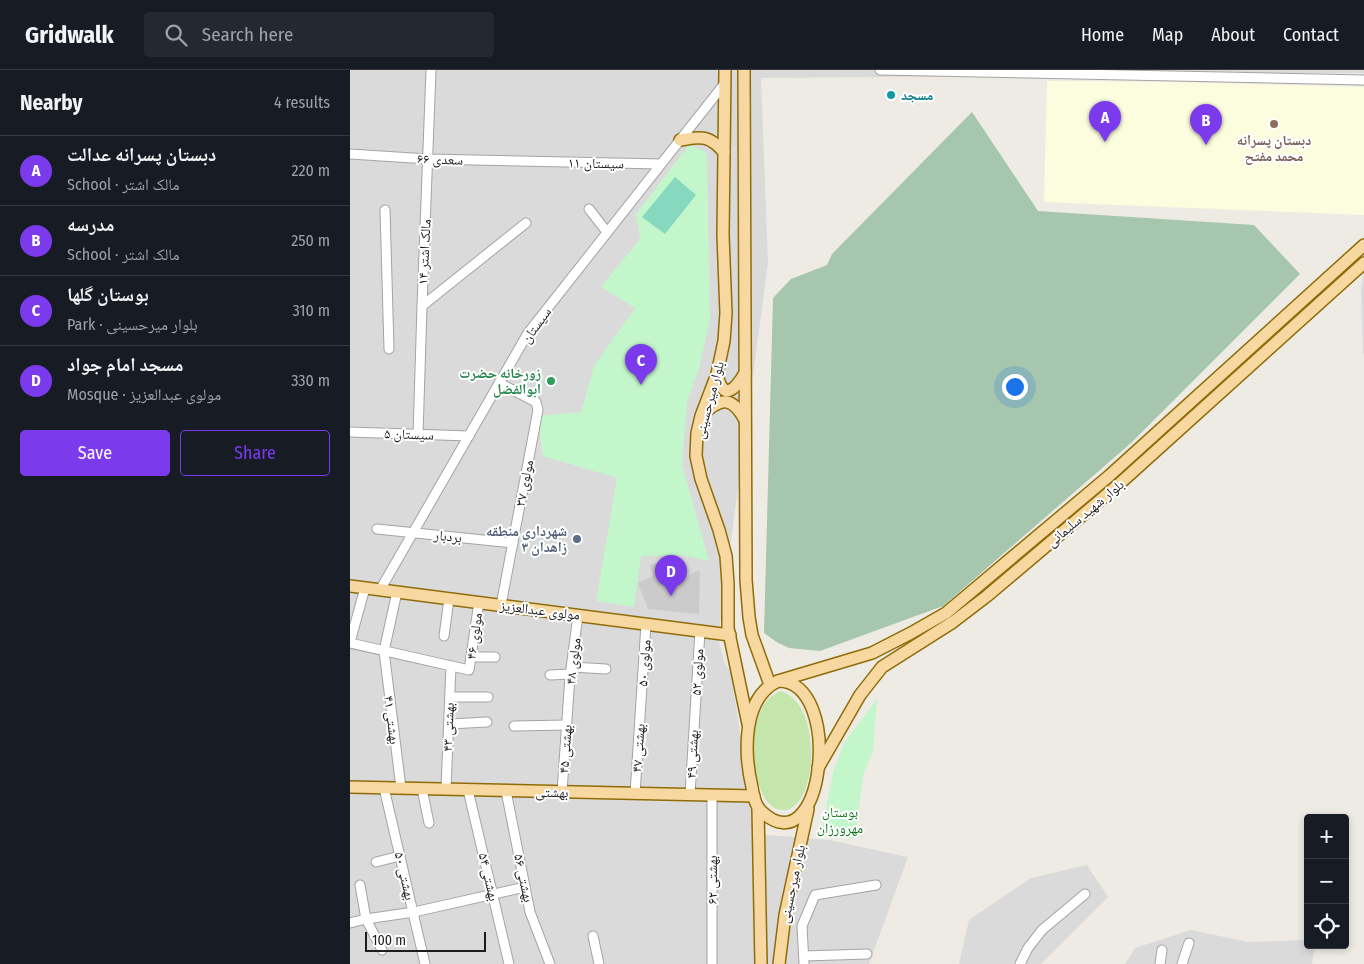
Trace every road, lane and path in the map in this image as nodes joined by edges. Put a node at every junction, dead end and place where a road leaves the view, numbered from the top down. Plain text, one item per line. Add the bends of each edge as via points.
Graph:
1 (431, 70) edge
2 (725, 70) edge
3 (744, 70) edge
4 (880, 70) edge
5 (933, 71) edge
6 (1072, 72) edge
7 (1122, 72) edge
8 (1182, 73) edge
9 (1241, 74) edge
10 (1311, 74) edge
11 (1364, 80) edge
12 (724, 83) junction
13 (680, 140) junction
14 (724, 152) junction
15 (350, 154) edge
16 (428, 159) junction
17 (530, 161) joint
18 (661, 164) junction
19 (589, 209) dead end
20 (385, 210) dead end
21 (526, 223) dead end
22 (607, 232) junction
23 (1364, 245) edge
24 (1364, 263) edge
25 (422, 306) junction
26 (388, 349) dead end
27 (745, 373) junction
28 (717, 374) junction
29 (499, 383) junction
30 (701, 416) junction
31 (746, 422) junction
32 (350, 432) edge
33 (418, 434) junction
34 (469, 436) junction
35 (377, 529) dead end
36 (413, 532) junction
37 (513, 543) junction
38 (350, 586) edge
39 (365, 588) junction
40 (380, 590) junction
41 (397, 592) junction
42 (449, 599) junction
43 (479, 602) junction
44 (501, 605) junction
45 (578, 615) junction
46 (646, 624) junction
47 (700, 631) junction
48 (730, 635) junction
49 (444, 636) dead end
50 (350, 643) edge
51 (384, 651) junction
52 (471, 657) junction
53 (495, 657) dead end
54 (451, 666) junction
55 (606, 669) dead end
56 (571, 670) junction
57 (550, 675) dead end
58 (774, 683) junction
59 (450, 697) junction
60 (488, 697) dead end
61 (641, 702) joint
62 (568, 707) joint
63 (695, 712) joint
64 (487, 722) dead end
65 (449, 724) junction
66 (748, 724) junction
67 (567, 725) junction
68 (514, 726) dead end
69 (818, 768) junction
70 (350, 787) edge
71 (384, 788) junction
72 (401, 788) junction
73 (422, 789) junction
74 (446, 789) junction
75 (468, 790) junction
76 (506, 790) junction
77 (562, 792) junction
78 (635, 794) junction
79 (690, 795) junction
80 (712, 796) junction
81 (754, 796) junction
82 (809, 804) junction
83 (758, 808) junction
84 (429, 823) dead end
85 (400, 856) junction
86 (376, 862) dead end
87 (876, 885) dead end
88 (360, 886) dead end
89 (525, 887) junction
90 (1085, 894) dead end
91 (494, 896) junction
92 (414, 912) junction
93 (366, 919) junction
94 (350, 923) edge
95 (593, 936) dead end
96 (1189, 943) dead end
97 (382, 950) dead end
98 (1162, 950) dead end
99 (867, 954) dead end
100 (804, 960) edge
101 (425, 964) edge
102 (509, 964) edge
103 (550, 964) edge
104 (599, 964) edge
105 (712, 964) edge
106 (761, 964) edge
107 (779, 964) edge
108 (1020, 964) edge
109 (1160, 964) edge
110 (1182, 964) edge

1 - 16 street, مالک اشتر ۱۴
2 - 12 main road, بلوار میرحسینی
3 - 27 main road, بلوار میرحسینی
4 - 5 street
5 - 6 street
6 - 7 street
7 - 8 street
8 - 9 street
9 - 10 street
10 - 11 street
12 - 13 street, سیستان
12 - 14 main road, بلوار میرحسینی
13 - 14 main road via 706,138
13 - 18 street, سیستان
14 - 28 main road, بلوار میرحسینی via 726,313
15 - 16 street, سعدی ۶۶
16 - 17 street, سعدی ۶۶
16 - 25 street, مالک اشتر ۱۴
17 - 18 street, سیستان ۱۱
18 - 22 street, سیستان
19 - 22 street
20 - 26 street
21 - 25 street
22 - 29 street, سیستان via 528,333
23 - 58 main road, بلوار شهید سلیمانی via 1109,476 946,613 872,653
24 - 69 main road, بلوار شهید سلیمانی via 1117,486 987,596 882,667 860,695
25 - 33 street, مالک اشتر ۱۴
27 - 28 main road via 737,387 728,391 719,386
27 - 31 main road, بلوار میرحسینی
28 - 30 main road, بلوار میرحسینی
29 - 34 street, سیستان
29 - 37 street, مولوی ۳۷ via 536,402 538,410
30 - 31 main road via 718,402 725,401 738,408
30 - 48 main road, بلوار میرحسینی via 696,456 726,556
31 - 58 main road, بلوار میرحسینی via 749,617 752,635
32 - 33 street, سیستان ۵
33 - 34 street, سیستان ۵
34 - 36 street, سیستان
35 - 36 street, بردبار
36 - 37 street, بردبار
36 - 40 street, سیستان
37 - 44 street, مولوی ۳۷
38 - 39 main road, مولوی عبدالعزیز
39 - 40 main road, مولوی عبدالعزیز
39 - 50 street
40 - 41 main road, مولوی عبدالعزیز
41 - 42 main road, مولوی عبدالعزیز
41 - 51 street, بهشتی ۴۱
42 - 43 main road, مولوی عبدالعزیز
42 - 49 street
43 - 44 main road, مولوی عبدالعزیز
43 - 52 street, مولوی ۴۶
44 - 45 main road, مولوی عبدالعزیز
45 - 46 main road, مولوی عبدالعزیز
45 - 56 street, مولوی ۴۸
46 - 47 main road, مولوی عبدالعزیز
46 - 61 street, مولوی ۵۰
47 - 48 main road, مولوی عبدالعزیز
47 - 63 street, مولوی ۵۲
48 - 66 main road, بلوار میرحسینی
50 - 51 street
51 - 54 street
51 - 72 street, بهشتی ۴۱
52 - 53 street
52 - 54 street, مولوی ۴۶ via 470,670
54 - 59 street, بهشتی ۴۳
55 - 56 street
56 - 57 street
56 - 62 street, مولوی ۴۸
58 - 66 main road via 758,700
58 - 69 main road via 786,681 798,687 810,701 818,739
59 - 60 street
59 - 65 street, بهشتی ۴۳
61 - 78 street, بهشتی ۴۷
62 - 67 street, بهشتی ۴۵
63 - 79 street, بهشتی ۴۹
64 - 65 street
65 - 74 street, بهشتی ۴۳
66 - 81 main road, بلوار میرحسینی via 747,761
67 - 68 street
67 - 77 street, بهشتی ۴۵
69 - 82 main road, بلوار میرحسینی
70 - 71 main road, بهشتی
71 - 72 main road, بهشتی
71 - 85 street, بهشتی ۵۰
72 - 73 main road, بهشتی
73 - 74 main road, بهشتی
73 - 84 street
74 - 75 main road, بهشتی
75 - 76 main road, بهشتی
75 - 91 street, بهشتی ۵۴
76 - 77 main road, بهشتی
76 - 89 street, بهشتی ۵۶
77 - 78 main road, بهشتی
78 - 79 main road, بهشتی
79 - 80 main road, بهشتی
80 - 81 main road, بهشتی
80 - 105 street, بهشتی ۶۲
81 - 83 main road, بلوار میرحسینی
82 - 83 main road via 798,819 784,824
82 - 107 main road, بلوار میرحسینی via 785,915
83 - 106 main road, بلوار میرحسینی
85 - 86 street
85 - 92 street, بهشتی ۵۰
87 - 100 street via 815,895 802,926
88 - 93 street
89 - 91 street
89 - 103 street, بهشتی ۵۶ via 530,912
90 - 108 street via 1042,930
91 - 92 street
91 - 102 street, بهشتی ۵۴
92 - 93 street
92 - 101 street, بهشتی ۵۰
93 - 94 street
93 - 97 street
95 - 104 street
96 - 110 street
98 - 109 street
99 - 100 street

